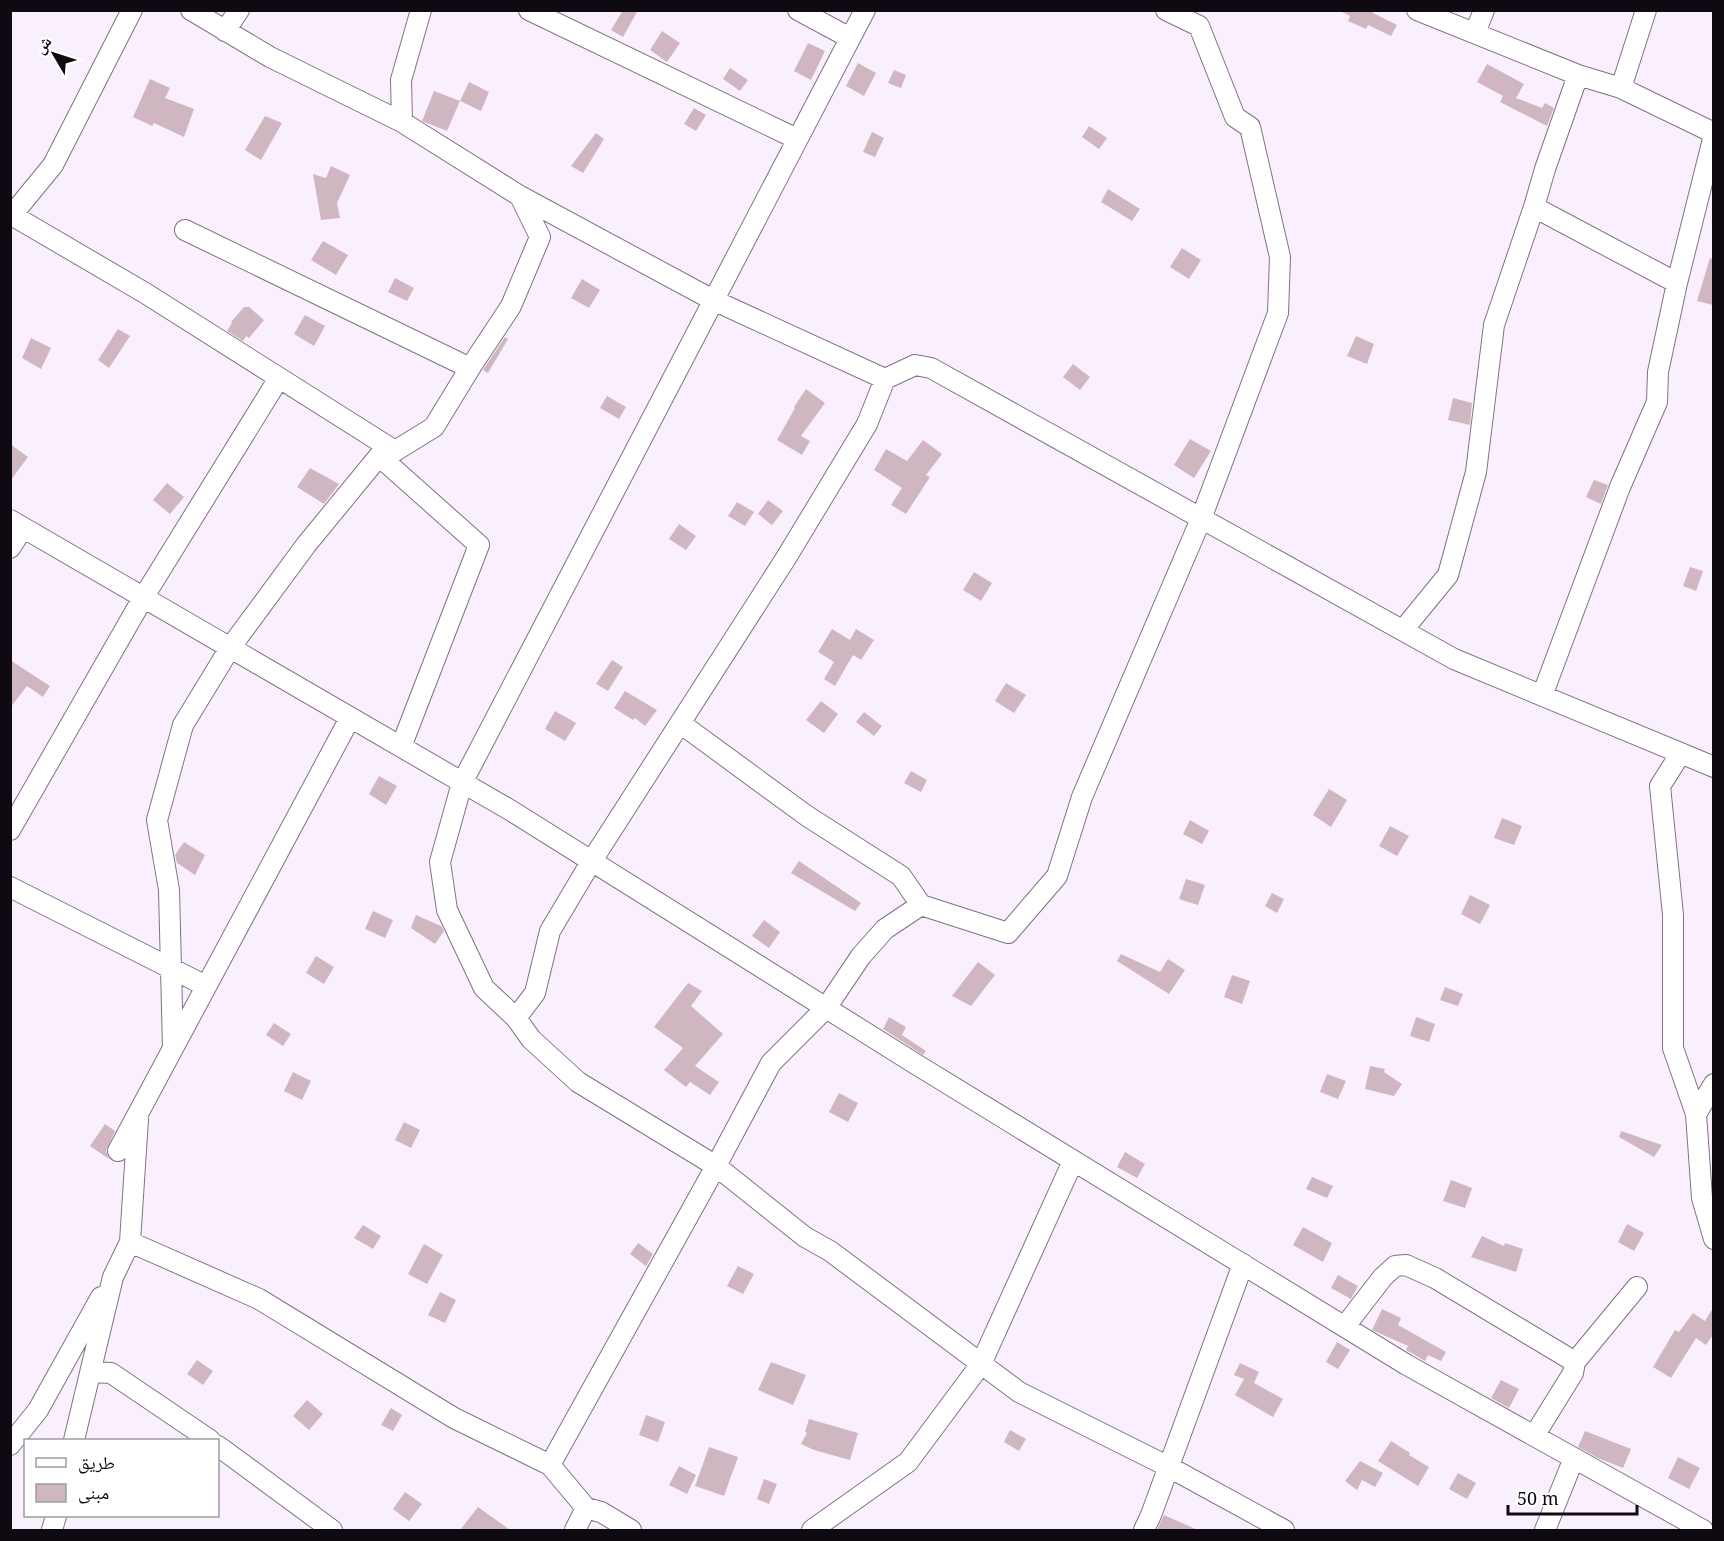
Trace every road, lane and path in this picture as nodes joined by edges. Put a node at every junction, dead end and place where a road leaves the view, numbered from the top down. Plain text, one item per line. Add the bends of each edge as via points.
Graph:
1 (132, 10) edge
2 (191, 10) edge
3 (239, 10) edge
4 (421, 10) edge
5 (529, 10) edge
6 (798, 10) edge
7 (865, 10) edge
8 (1166, 10) edge
9 (1417, 10) edge
10 (1484, 10) edge
11 (1646, 10) edge
12 (1203, 18) edge
13 (225, 31) junction
14 (1475, 33) junction
15 (850, 38) junction
16 (1578, 75) junction
17 (1621, 88) junction
18 (402, 122) junction
19 (1713, 134) edge
20 (797, 139) junction
21 (519, 196) junction
22 (1534, 207) junction
23 (11, 215) edge
24 (185, 230) dead end
25 (1677, 283) junction
26 (713, 300) junction
27 (470, 368) junction
28 (279, 378) junction
29 (885, 379) junction
30 (387, 453) junction
31 (1201, 519) junction
32 (17, 524) edge
33 (10, 548) edge
34 (143, 598) junction
35 (1403, 630) junction
36 (230, 648) junction
37 (1542, 696) junction
38 (350, 718) junction
39 (680, 723) junction
40 (401, 747) junction
41 (1681, 753) junction
42 (1713, 767) edge
43 (462, 783) junction
44 (10, 830) edge
45 (591, 862) junction
46 (10, 886) edge
47 (921, 905) junction
48 (171, 968) junction
49 (206, 986) junction
50 (826, 1008) junction
51 (516, 1018) junction
52 (173, 1048) junction
53 (1713, 1084) edge
54 (138, 1113) junction
55 (1696, 1114) junction
56 (118, 1151) dead end
57 (1073, 1161) junction
58 (716, 1166) junction
59 (1713, 1239) edge
60 (130, 1242) junction
61 (1243, 1264) junction
62 (113, 1277) junction
63 (1637, 1287) dead end
64 (1345, 1326) junction
65 (1575, 1362) junction
66 (981, 1364) junction
67 (91, 1372) junction
68 (1534, 1436) junction
69 (74, 1439) edge
70 (209, 1439) edge
71 (10, 1445) edge
72 (219, 1447) edge
73 (1574, 1458) junction
74 (550, 1465) junction
75 (1169, 1467) junction
76 (586, 1508) junction
77 (332, 1530) edge
78 (575, 1530) edge
79 (631, 1530) edge
80 (812, 1530) edge
81 (1144, 1530) edge
82 (1284, 1530) edge
83 (1545, 1530) edge
84 (1703, 1530) edge

1 - 23 street via 53,165
2 - 13 street
3 - 13 street
4 - 18 street via 401,80
5 - 20 street
6 - 15 street
7 - 15 street
8 - 12 street
9 - 14 street
10 - 14 street
11 - 17 street
12 - 31 street via 1235,117 1250,127 1280,257 1278,314
13 - 18 street
14 - 16 street
15 - 20 street
16 - 17 street
16 - 22 street
17 - 19 street
18 - 21 street
19 - 25 street
20 - 26 street
21 - 26 street
21 - 27 street via 540,237 512,306
22 - 25 street
22 - 35 street via 1494,325 1476,472 1448,575
23 - 28 street
24 - 27 street
25 - 37 street via 1658,372 1657,402 1620,487
26 - 29 street
26 - 43 street
27 - 30 street via 434,427
28 - 30 street
28 - 34 street
29 - 31 street via 915,365 931,368
29 - 39 street via 861,433
30 - 36 street via 306,544
30 - 40 street via 479,545
31 - 35 street
31 - 47 street via 1082,797 1057,876 1008,933
32 - 33 street
32 - 34 street
34 - 36 street
34 - 44 street
35 - 37 street via 1454,660
36 - 38 street
36 - 48 street via 183,725 158,820 169,890
37 - 41 street
38 - 40 street
38 - 49 street
39 - 45 street
39 - 47 street via 807,816 901,876
40 - 43 street
41 - 42 street
41 - 55 street via 1660,786 1673,915 1673,1048
43 - 45 street
43 - 51 street via 440,862 447,910 484,988
45 - 50 street
45 - 51 street via 550,931 535,993
46 - 48 street
47 - 50 street via 885,929 861,956
48 - 49 street
48 - 52 street
49 - 52 street
50 - 57 street
50 - 58 street via 771,1063
51 - 58 street via 531,1039 578,1082
52 - 54 street
53 - 55 street
54 - 56 street
54 - 60 street
55 - 59 street via 1702,1198
57 - 61 street
57 - 66 street
58 - 66 street via 805,1237 830,1251
58 - 74 street
60 - 62 street
60 - 74 street via 259,1299 454,1418
61 - 64 street
61 - 75 street
62 - 67 street
62 - 71 street via 39,1410
63 - 65 street
64 - 65 street via 1383,1277 1395,1266 1406,1265 1435,1278
64 - 68 street
65 - 68 street via 1573,1373
66 - 75 street via 1018,1392
66 - 80 street via 908,1462
67 - 69 street
67 - 70 street via 111,1373
68 - 73 street
72 - 77 street
73 - 83 street
73 - 84 street
74 - 76 street
75 - 81 street
75 - 82 street
76 - 78 street
76 - 79 street

